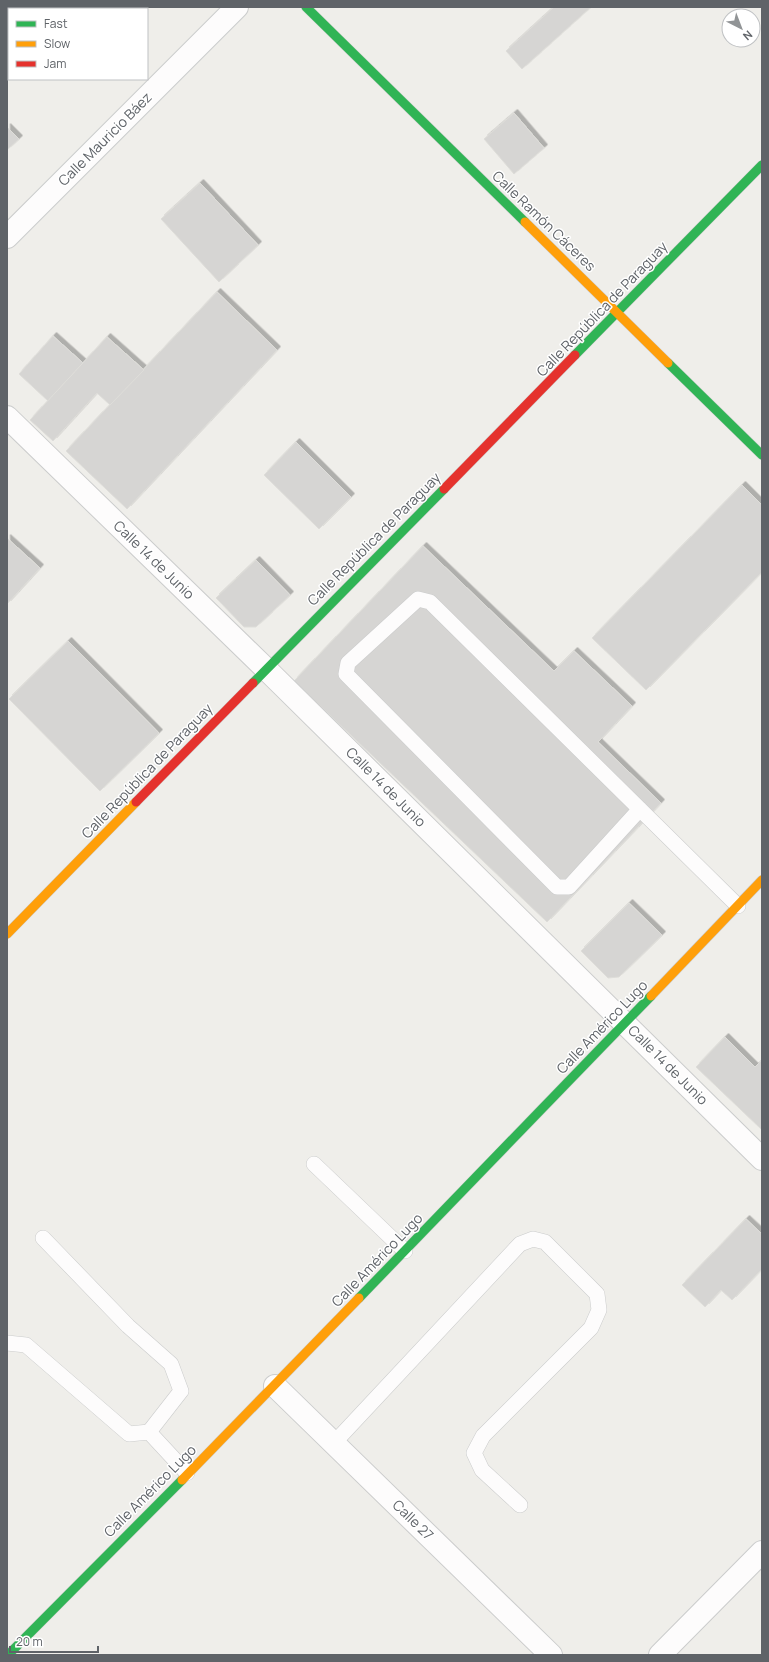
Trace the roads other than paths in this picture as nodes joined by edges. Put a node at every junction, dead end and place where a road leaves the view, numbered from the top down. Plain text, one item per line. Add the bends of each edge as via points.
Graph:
1 (237, 7) edge
2 (306, 7) edge
3 (762, 165) edge
4 (7, 237) edge
5 (618, 313) junction
6 (7, 417) edge
7 (762, 455) edge
8 (266, 669) junction
9 (640, 809) junction
10 (762, 880) edge
11 (738, 906) junction
12 (7, 934) edge
13 (626, 1023) junction
14 (762, 1159) edge
15 (314, 1164) dead end
16 (43, 1238) dead end
17 (405, 1251) junction
18 (7, 1343) edge
19 (275, 1386) junction
20 (149, 1432) junction
21 (334, 1443) junction
22 (187, 1474) junction
23 (520, 1506) dead end
24 (762, 1552) edge
25 (8, 1655) edge
26 (551, 1655) edge
27 (660, 1655) edge

1 - 4 street, Calle Mauricio Báez
2 - 5 street, Calle Ramón Cáceres
3 - 5 street, Calle República de Paraguay
5 - 7 street, Calle Ramón Cáceres
5 - 8 street, Calle República de Paraguay
6 - 8 street, Calle 14 de Junio
8 - 12 street, Calle República de Paraguay
8 - 13 street, Calle 14 de Junio
9 - 9 lane via 430,602 418,599 348,663 346,674 557,887 569,887
9 - 11 lane
10 - 11 street, Calle Américo Lugo
11 - 13 street, Calle Américo Lugo
13 - 14 street, Calle 14 de Junio
13 - 17 street, Calle Américo Lugo
15 - 17 lane
16 - 20 lane via 128,1326 171,1364 181,1391
17 - 19 street, Calle Américo Lugo
18 - 20 lane via 26,1344 129,1434
19 - 21 street, Calle 27
19 - 22 street, Calle Américo Lugo
20 - 22 lane
21 - 23 lane via 520,1244 533,1239 545,1242 597,1294 599,1310 591,1328 483,1436 474,1453 482,1470
21 - 26 street, Calle 27
22 - 25 street, Calle Américo Lugo
24 - 27 street

